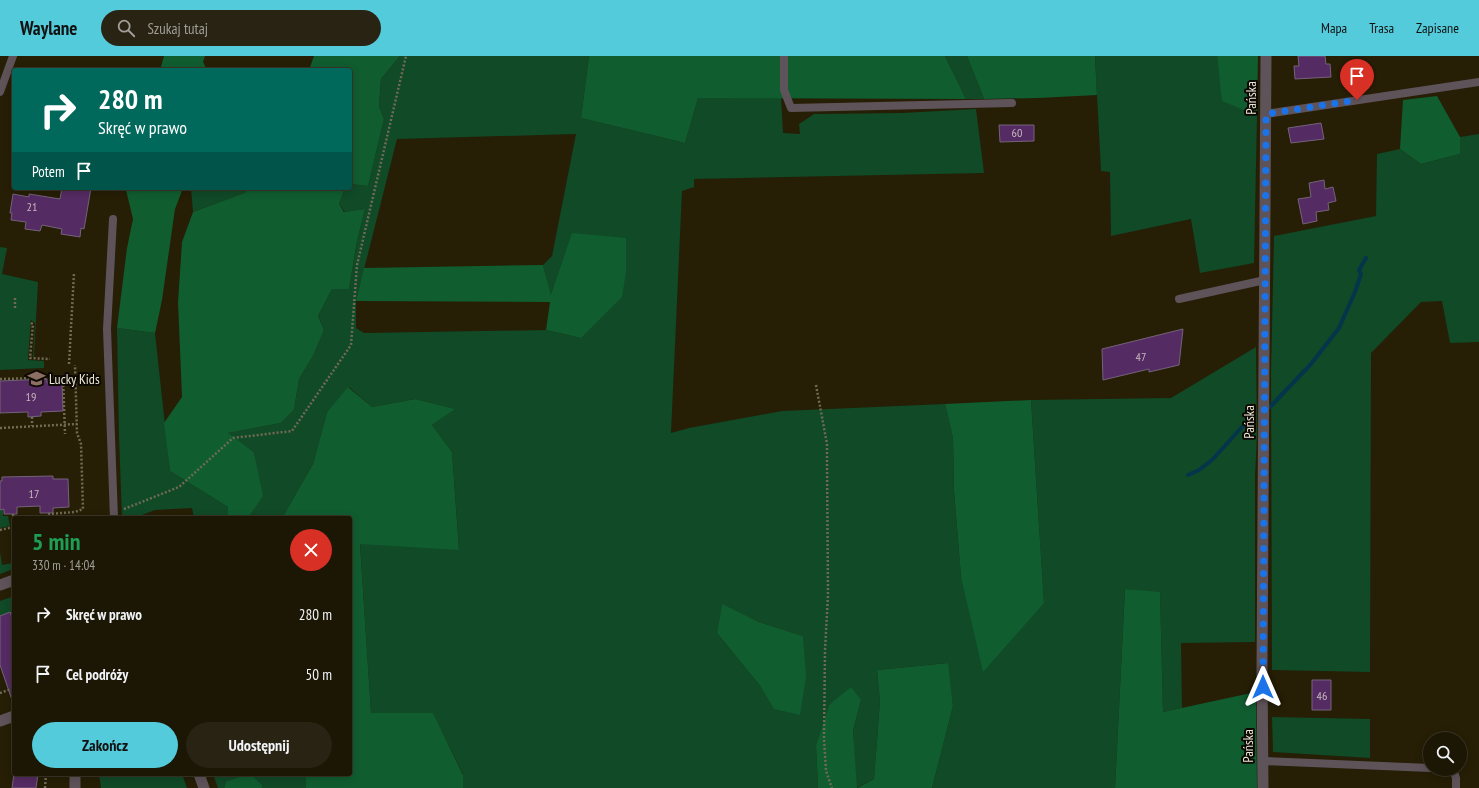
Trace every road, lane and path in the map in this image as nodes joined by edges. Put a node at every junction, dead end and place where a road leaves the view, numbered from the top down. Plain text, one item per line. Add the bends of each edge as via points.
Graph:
1 (13, 56) edge
2 (406, 56) edge
3 (784, 56) edge
4 (1266, 56) edge
5 (1479, 82) edge
6 (1, 91) edge
7 (1012, 104) dead end
8 (1266, 114) junction
9 (113, 219) dead end
10 (74, 273) dead end
11 (1265, 280) junction
12 (15, 297) dead end
13 (1179, 299) dead end
14 (15, 308) dead end
15 (30, 323) dead end
16 (50, 359) dead end
17 (69, 364) dead end
18 (75, 364) dead end
19 (63, 377) junction
20 (76, 377) junction
21 (0, 379) edge
22 (816, 385) dead end
23 (32, 417) dead end
24 (77, 424) junction
25 (64, 425) junction
26 (32, 426) junction
27 (0, 428) edge
28 (65, 434) dead end
29 (114, 515) edge
30 (49, 516) edge
31 (12, 527) edge
32 (0, 530) edge
33 (12, 581) edge
34 (0, 585) edge
35 (12, 689) edge
36 (0, 693) edge
37 (12, 717) edge
38 (0, 721) edge
39 (1263, 761) junction
40 (1423, 768) edge
41 (46, 776) edge
42 (75, 776) edge
43 (200, 776) edge
44 (1456, 776) edge
45 (45, 788) edge
46 (75, 788) edge
47 (204, 788) edge
48 (832, 788) edge
49 (1263, 788) edge
50 (1456, 788) edge

1 - 6 lane
2 - 29 path via 357,266 351,345 292,431 233,438 179,488
3 - 7 lane via 784,90 791,108
4 - 8 street, Pańska
5 - 8 lane
8 - 11 street, Pańska
9 - 29 lane via 107,329
10 - 17 path
11 - 13 lane
11 - 39 street, Pańska
12 - 14 path
15 - 16 path via 30,358
18 - 20 path
19 - 20 path
19 - 21 path
19 - 25 path
20 - 24 path
22 - 48 path via 827,444 828,595 824,738 826,771
23 - 26 path
24 - 25 path
24 - 30 path via 81,444 83,509 75,512 48,513
25 - 26 path
25 - 28 path
26 - 27 path
31 - 32 path
33 - 34 street
35 - 36 path
37 - 38 street
39 - 40 lane
39 - 49 street, Pańska
41 - 45 path
42 - 46 street
43 - 47 street
44 - 50 lane

